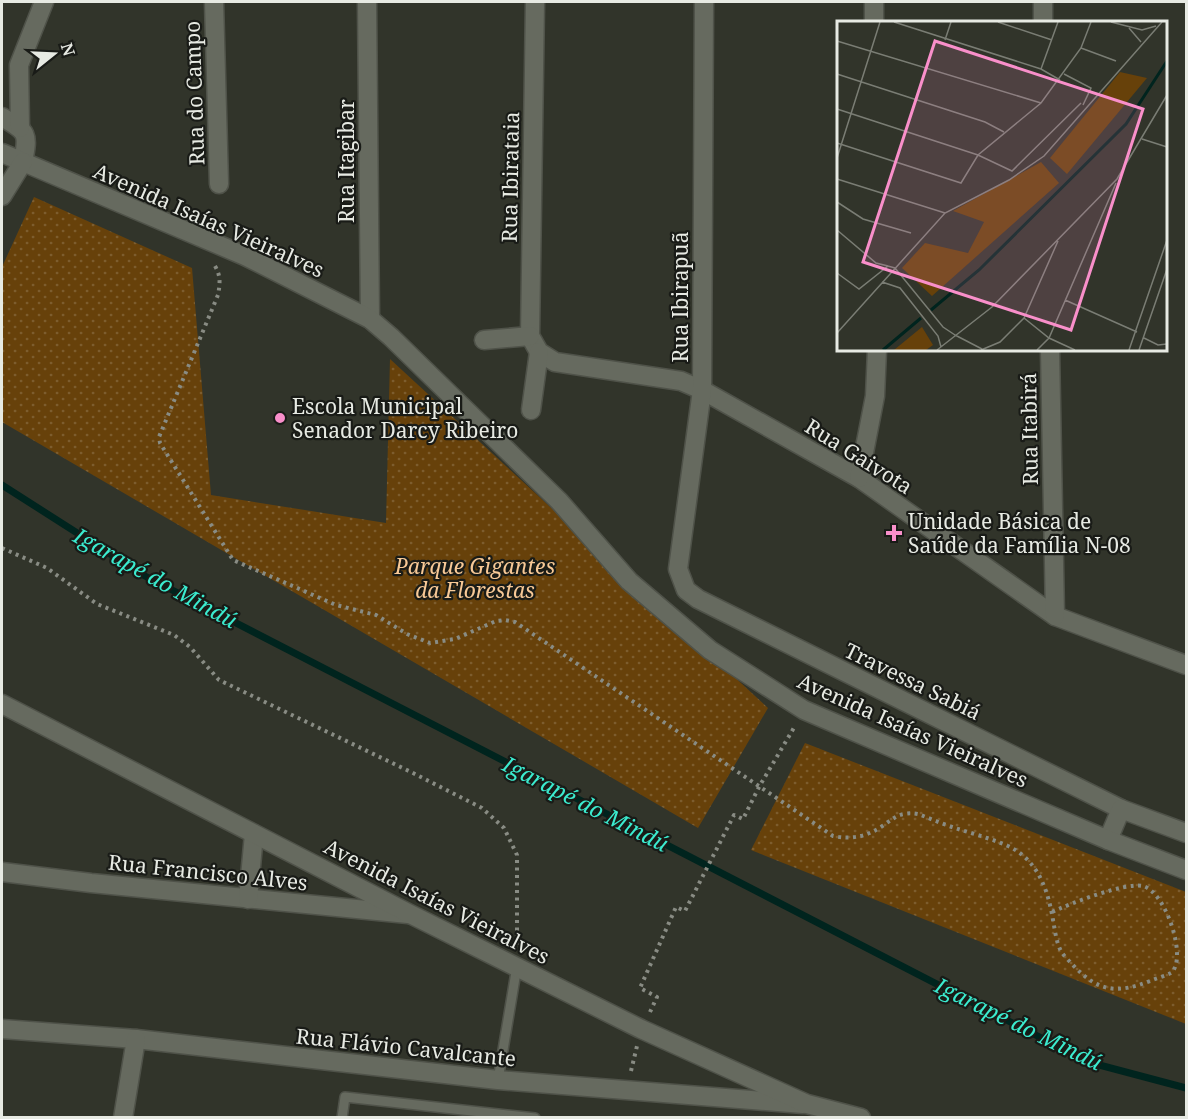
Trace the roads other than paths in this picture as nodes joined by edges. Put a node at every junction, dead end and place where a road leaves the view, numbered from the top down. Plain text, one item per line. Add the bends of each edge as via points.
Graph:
1 (44, 2) edge
2 (214, 2) edge
3 (367, 2) edge
4 (535, 2) edge
5 (704, 2) edge
6 (874, 2) edge
7 (1043, 2) edge
8 (874, 21) edge
9 (1043, 21) edge
10 (2, 117) edge
11 (20, 128) junction
12 (2, 153) edge
13 (23, 162) junction
14 (219, 184) dead end
15 (2, 196) edge
16 (370, 320) junction
17 (484, 340) dead end
18 (535, 344) junction
19 (877, 351) edge
20 (1050, 351) edge
21 (702, 390) junction
22 (531, 410) dead end
23 (859, 478) junction
24 (686, 590) joint
25 (1055, 616) junction
26 (1186, 665) edge
27 (2, 704) edge
28 (1121, 809) junction
29 (1186, 833) edge
30 (254, 834) junction
31 (1108, 840) junction
32 (1186, 870) edge
33 (2, 872) edge
34 (248, 899) junction
35 (410, 914) junction
36 (517, 966) junction
37 (2, 1029) edge
38 (136, 1039) junction
39 (498, 1080) junction
40 (807, 1104) junction
41 (123, 1118) edge
42 (342, 1118) edge
43 (535, 1118) edge
44 (861, 1118) edge

1 - 11 street via 19,65
2 - 14 street, Rua do Campo
3 - 16 street, Rua Itagibar
4 - 18 street, Rua Ibirataia
5 - 21 street, Rua Ibirapuã
6 - 8 street
7 - 9 street
10 - 11 street
11 - 13 street via 27,142
12 - 13 street, Avenida Isaías Vieiralves
13 - 15 street
13 - 16 street, Avenida Isaías Vieiralves via 245,255
16 - 31 street, Avenida Isaías Vieiralves via 559,501 629,581 710,650 804,710
17 - 18 street
18 - 21 street, Rua Gaivota via 555,362 681,381
18 - 22 street, Rua Ibirataia
19 - 23 street via 875,396
20 - 25 street, Rua Itabirá
21 - 23 street, Rua Gaivota
21 - 24 street, Rua Ibirapuã via 678,569
23 - 25 street, Rua Gaivota
24 - 28 street, Travessa Sabiá
25 - 26 street, Rua Gaivota
27 - 30 street, Avenida Isaías Vieiralves
28 - 29 street, Travessa Sabiá
28 - 31 street
30 - 34 street
30 - 35 street, Avenida Isaías Vieiralves
31 - 32 street, Avenida Isaías Vieiralves
33 - 34 street, Rua Francisco Alves
34 - 35 street, Rua Francisco Alves
35 - 36 street, Avenida Isaías Vieiralves
36 - 39 lane
36 - 40 street, Avenida Isaías Vieiralves via 641,1029
37 - 38 street, Rua Flávio Cavalcante
38 - 39 street, Rua Flávio Cavalcante
38 - 41 street
39 - 40 street, Rua Flávio Cavalcante
40 - 44 street, Avenida Isaías Vieiralves
42 - 43 lane via 345,1097

